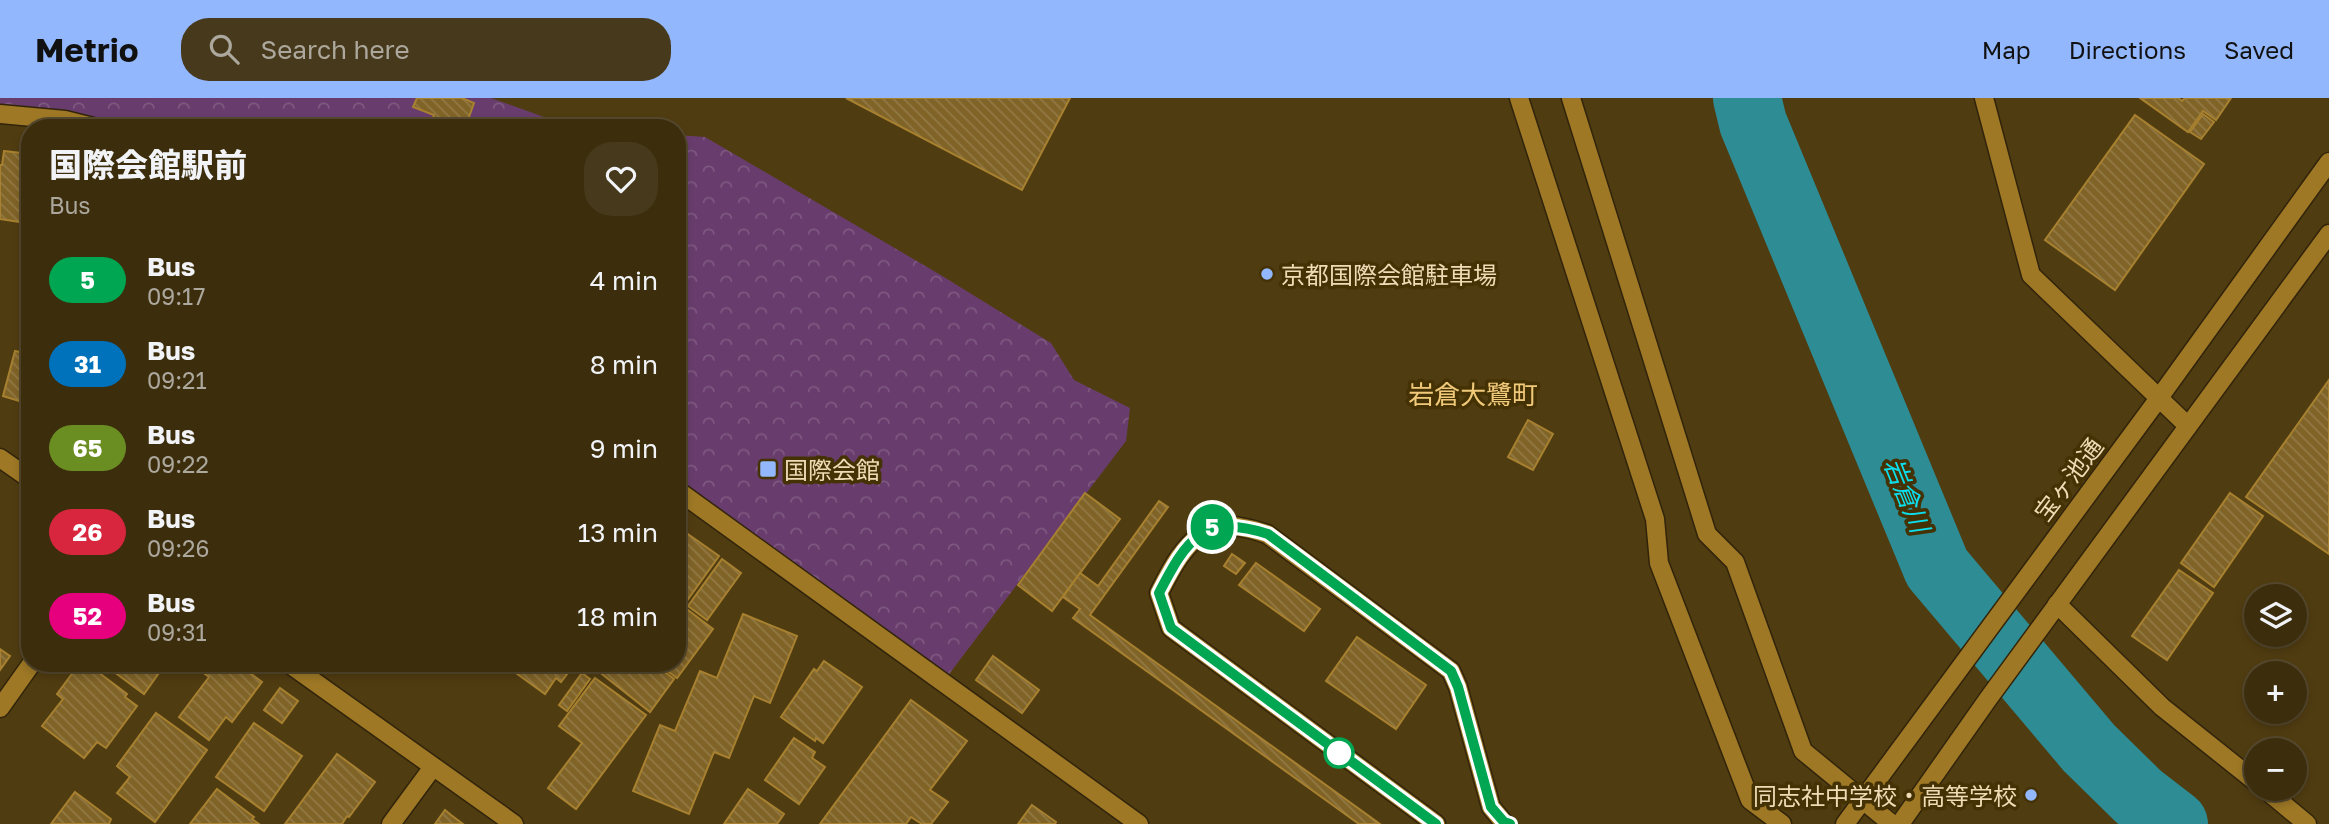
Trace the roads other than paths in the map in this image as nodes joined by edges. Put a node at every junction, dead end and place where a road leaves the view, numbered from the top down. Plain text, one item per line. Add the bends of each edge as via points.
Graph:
1 (1519, 98) edge
2 (1571, 98) edge
3 (1984, 98) edge
4 (0, 114) edge
5 (54, 119) edge
6 (2329, 162) edge
7 (2329, 234) edge
8 (2159, 398) junction
9 (2188, 426) junction
10 (0, 458) edge
11 (21, 473) edge
12 (686, 497) edge
13 (2057, 604) junction
14 (26, 672) edge
15 (301, 672) edge
16 (0, 708) edge
17 (433, 767) junction
18 (2244, 772) edge
19 (1863, 800) junction
20 (2279, 801) edge
21 (1506, 823) edge
22 (391, 824) edge
23 (514, 824) edge
24 (1139, 824) edge
25 (1436, 824) edge
26 (1782, 824) edge
27 (1845, 824) edge
28 (1892, 824) edge
29 (1900, 824) edge
30 (2307, 824) edge

1 - 26 street via 1655,519 1659,563 1750,800
2 - 19 street via 1707,534 1735,562 1803,751
3 - 8 street via 2031,275
4 - 5 street
6 - 8 street, 宝ヶ池通
7 - 9 street
8 - 9 street
8 - 19 street, 宝ヶ池通
9 - 13 street
10 - 11 street
12 - 24 street
13 - 18 street via 2162,707
13 - 29 street
14 - 16 street
15 - 17 street
17 - 22 street
17 - 23 street
19 - 27 street, 宝ヶ池通
19 - 28 street
20 - 30 street
21 - 25 street via 1491,807 1451,671 1268,534 1244,526 1210,527 1178,556 1159,593 1171,628

